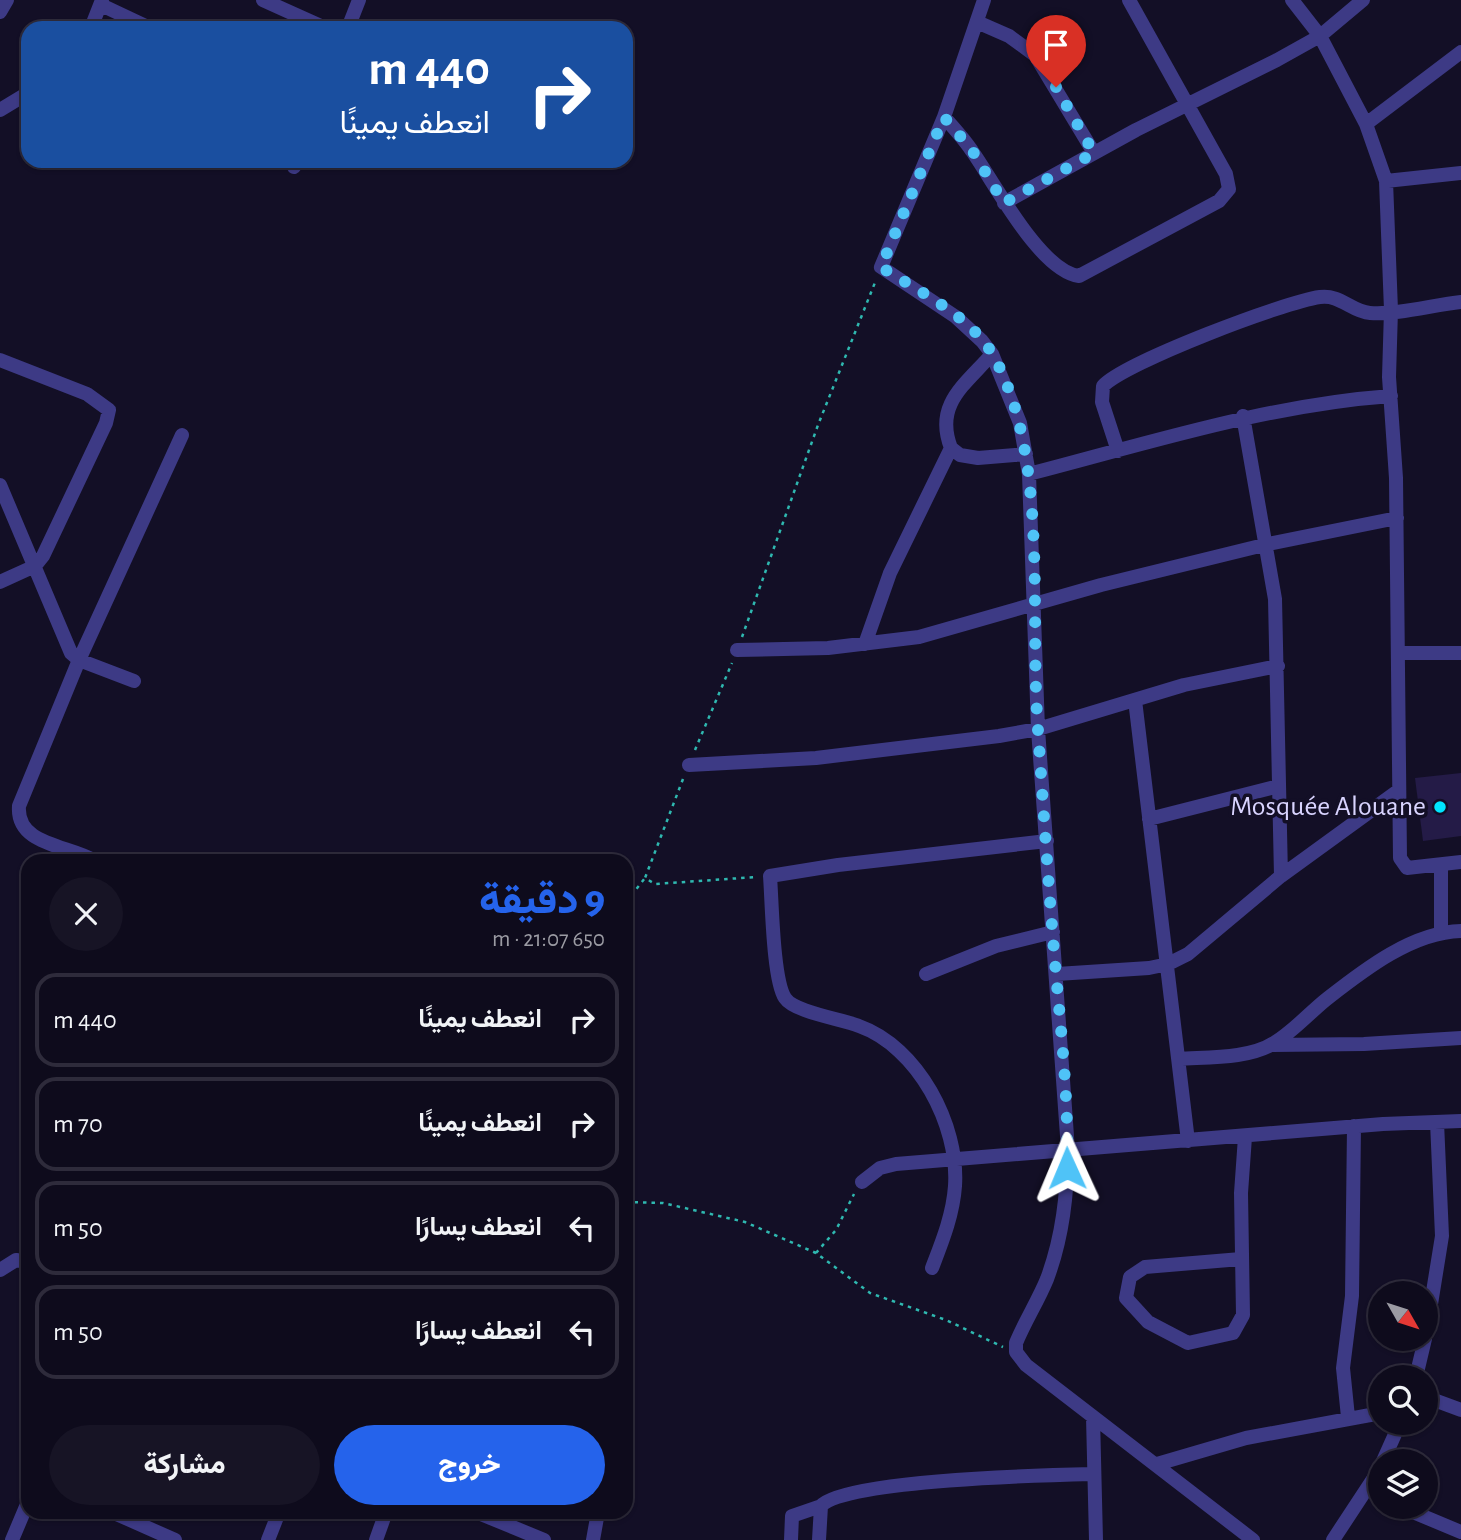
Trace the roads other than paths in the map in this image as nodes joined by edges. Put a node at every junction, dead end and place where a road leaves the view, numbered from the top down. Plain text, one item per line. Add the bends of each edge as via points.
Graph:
1 (7, 0) edge
2 (263, 0) edge
3 (359, 0) edge
4 (984, 0) edge
5 (1129, 0) edge
6 (1292, 0) edge
7 (1363, 0) edge
8 (102, 2) edge
9 (283, 4) edge
10 (0, 12) edge
11 (94, 21) edge
12 (137, 21) edge
13 (313, 21) edge
14 (351, 21) edge
15 (977, 22) junction
16 (1320, 36) junction
17 (1461, 52) edge
18 (21, 97) edge
19 (1188, 104) junction
20 (0, 110) edge
21 (944, 117) junction
22 (1366, 124) junction
23 (1094, 153) junction
24 (1461, 173) edge
25 (1386, 181) junction
26 (1004, 203) junction
27 (1461, 302) edge
28 (1391, 310) junction
29 (992, 354) junction
30 (0, 360) edge
31 (1391, 396) junction
32 (1242, 416) junction
33 (182, 435) dead end
34 (951, 448) junction
35 (1118, 451) junction
36 (1026, 454) junction
37 (1029, 474) junction
38 (0, 485) edge
39 (1397, 518) junction
40 (1268, 544) junction
41 (36, 566) junction
42 (0, 582) edge
43 (1033, 605) junction
44 (864, 644) junction
45 (737, 650) road end
46 (1398, 653) junction
47 (1461, 653) edge
48 (79, 660) junction
49 (1278, 666) junction
50 (134, 681) dead end
51 (1135, 699) junction
52 (1038, 729) junction
53 (689, 765) road end
54 (1279, 786) junction
55 (1398, 791) junction
56 (1149, 820) junction
57 (1048, 841) junction
58 (77, 854) edge
59 (1461, 862) edge
60 (1441, 865) junction
61 (1281, 876) junction
62 (1461, 931) edge
63 (1053, 932) junction
64 (1441, 932) junction
65 (1168, 964) junction
66 (926, 974) dead end
67 (1057, 974) junction
68 (1461, 1038) edge
69 (1273, 1045) junction
70 (1178, 1059) junction
71 (1461, 1121) edge
72 (1437, 1122) junction
73 (1354, 1126) junction
74 (1245, 1137) junction
75 (1188, 1141) junction
76 (1068, 1150) junction
77 (953, 1159) junction
78 (862, 1182) road end
79 (1241, 1259) junction
80 (21, 1260) edge
81 (932, 1268) dead end
82 (0, 1270) edge
83 (1435, 1281) edge
84 (1438, 1401) edge
85 (1461, 1410) edge
86 (1368, 1415) edge
87 (1093, 1417) junction
88 (1348, 1417) junction
89 (1157, 1464) junction
90 (1093, 1474) junction
91 (1368, 1489) edge
92 (1366, 1492) joint
93 (821, 1506) junction
94 (21, 1519) edge
95 (129, 1519) edge
96 (276, 1519) edge
97 (384, 1519) edge
98 (493, 1519) edge
99 (597, 1519) edge
100 (1429, 1519) edge
101 (1461, 1533) edge
102 (12, 1540) edge
103 (176, 1540) edge
104 (268, 1540) edge
105 (376, 1540) edge
106 (544, 1540) edge
107 (593, 1540) edge
108 (791, 1540) edge
109 (820, 1540) edge
110 (1096, 1540) edge
111 (1253, 1540) edge
112 (1333, 1540) edge
113 (1458, 1540) edge

1 - 10 street
2 - 9 street
3 - 14 street
4 - 15 street
5 - 19 street
6 - 16 street
7 - 16 street
8 - 11 street
8 - 12 street
9 - 13 street
15 - 21 street
15 - 23 street via 1009,36 1035,55
16 - 19 street
16 - 22 street
17 - 22 street
18 - 20 street
19 - 23 street
19 - 26 street via 1226,174 1228,189 1219,201 1079,276 1048,257
21 - 26 street via 972,150
21 - 29 street via 881,267 956,317
22 - 25 street
23 - 26 street
24 - 25 street
25 - 28 street
27 - 28 street
28 - 31 street
28 - 35 street via 1367,313 1323,296 1219,331 1116,375 1101,392
29 - 34 street via 948,405 944,423
29 - 36 street via 1011,396
30 - 41 street via 87,394 109,410
31 - 32 street
31 - 39 street
32 - 35 street
32 - 40 street
33 - 48 street
34 - 36 street via 978,458
34 - 44 street via 890,573
35 - 37 street
36 - 37 street
37 - 43 street
38 - 41 street
39 - 40 street
39 - 46 street
40 - 43 street
40 - 49 street
41 - 42 street
41 - 48 street via 68,648
43 - 44 street via 919,637
43 - 52 street
44 - 45 street
46 - 47 street
46 - 55 street
48 - 50 street
48 - 58 street via 18,814 23,826 37,838
49 - 51 street
49 - 54 street
51 - 52 street
51 - 56 street
52 - 53 street via 816,758
52 - 57 street
54 - 56 street
54 - 61 street
55 - 60 street via 1398,848 1403,866
55 - 61 street
56 - 65 street
57 - 63 street
57 - 77 street via 770,876 783,996 794,1007 861,1026 897,1051 939,1106
59 - 60 street
60 - 64 street
61 - 65 street via 1188,954
62 - 64 street
63 - 66 street via 996,946
63 - 67 street
64 - 69 street via 1414,942 1328,997
65 - 67 street
65 - 70 street
67 - 76 street
68 - 69 street
69 - 70 street
70 - 75 street
71 - 72 street
72 - 73 street
72 - 83 street via 1442,1236
73 - 74 street
73 - 88 street via 1352,1296 1343,1368
74 - 75 street
74 - 79 street
75 - 76 street
76 - 77 street
76 - 87 street via 1062,1230 1016,1352
77 - 78 street via 896,1164 871,1173
77 - 81 street via 952,1210
79 - 79 street via 1243,1315 1237,1329 1228,1335 1188,1343 1179,1340 1148,1322 1126,1298 1130,1277 1145,1266
80 - 82 street
84 - 85 street
86 - 88 street
87 - 89 street
87 - 90 street
88 - 89 street via 1245,1438
89 - 111 street
90 - 93 street via 902,1486 846,1495
90 - 110 street
91 - 92 street
92 - 112 street
93 - 108 street via 795,1513 790,1521
93 - 109 street
94 - 102 street
95 - 103 street
96 - 104 street
97 - 105 street
98 - 106 street
99 - 107 street
100 - 101 street
101 - 113 street

